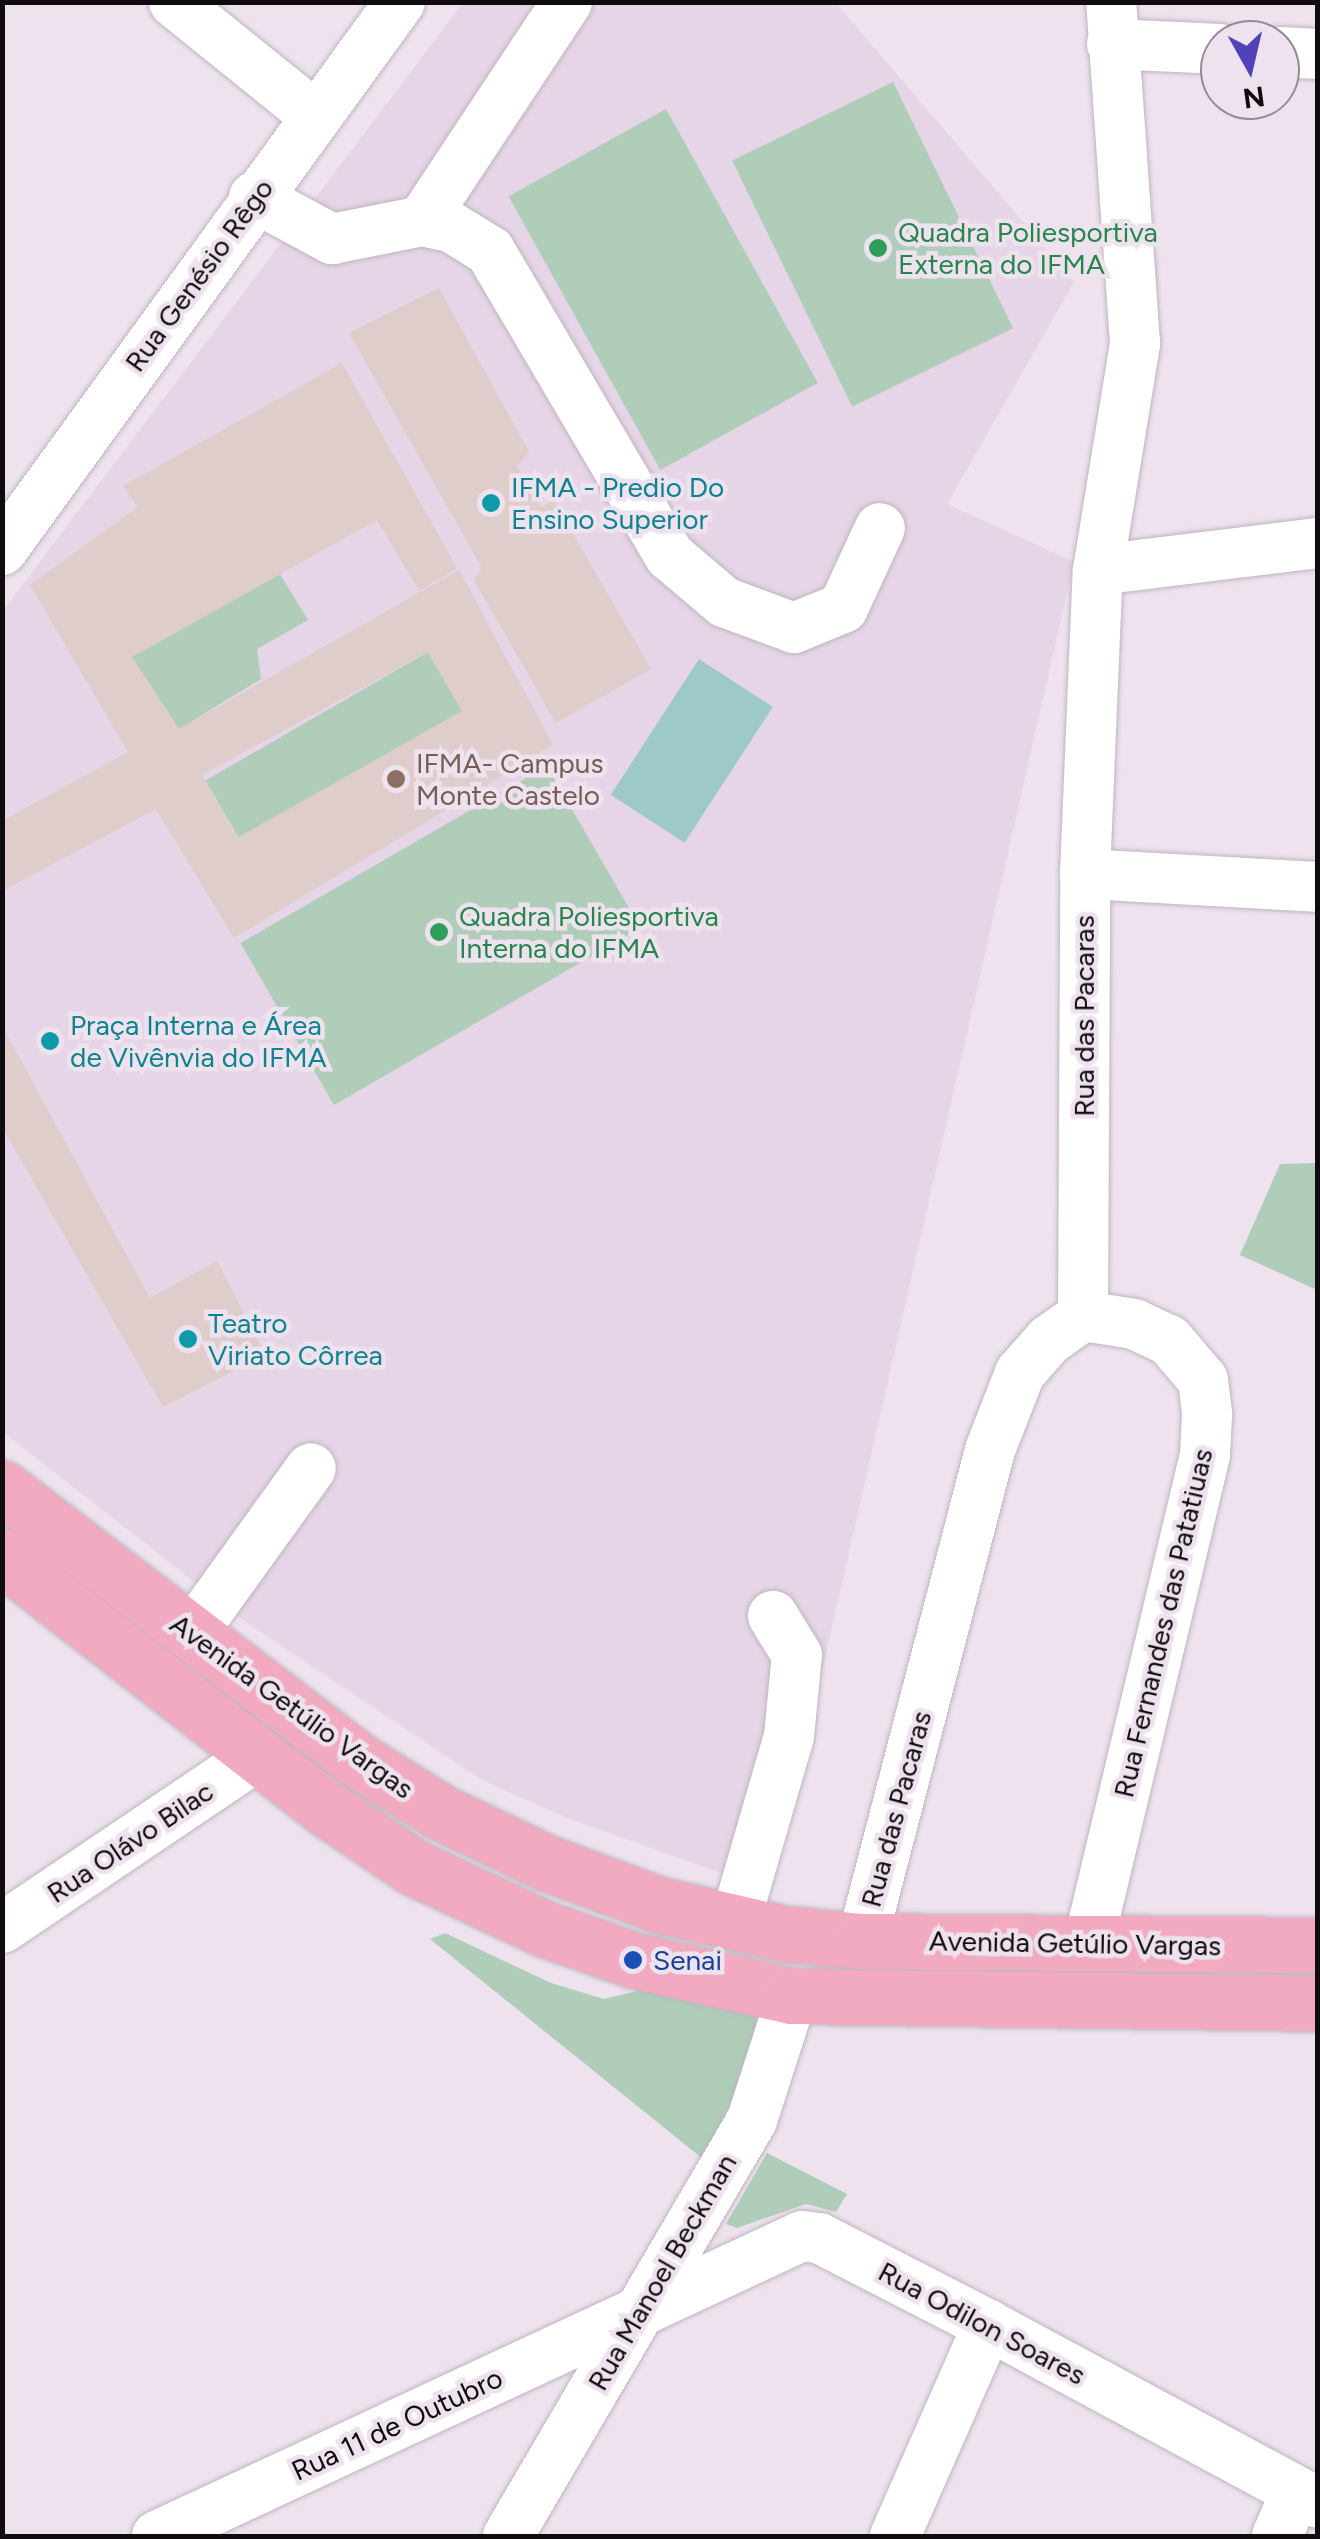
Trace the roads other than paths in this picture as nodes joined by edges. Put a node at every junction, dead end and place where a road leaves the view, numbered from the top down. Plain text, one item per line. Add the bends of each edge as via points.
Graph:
1 (174, 2) edge
2 (400, 2) edge
3 (567, 2) edge
4 (1111, 23) edge
5 (1200, 44) edge
6 (314, 115) junction
7 (254, 196) junction
8 (422, 221) junction
9 (880, 528) dead end
10 (1318, 543) edge
11 (2, 550) edge
12 (1098, 570) junction
13 (1085, 874) junction
14 (1318, 886) edge
15 (1083, 1316) junction
16 (312, 1468) dead end
17 (2, 1488) edge
18 (2, 1558) edge
19 (773, 1616) dead end
20 (192, 1633) junction
21 (258, 1756) junction
22 (734, 1922) junction
23 (2, 1928) edge
24 (862, 1941) junction
25 (1088, 1944) junction
26 (1318, 1945) edge
27 (792, 1996) junction
28 (1318, 2003) edge
29 (638, 2311) junction
30 (988, 2325) junction
31 (1307, 2497) edge
32 (157, 2536) edge
33 (508, 2536) edge
34 (895, 2536) edge
35 (1277, 2536) edge

1 - 6 street
2 - 6 street, Rua Genésio Rêgo
3 - 8 street
4 - 5 street
4 - 12 street, Rua das Pacaras via 1135,344
6 - 7 street, Rua Genésio Rêgo
7 - 8 street via 332,239
7 - 11 street, Rua Genésio Rêgo
8 - 9 street via 451,227 490,252 670,556 724,602 794,628 843,608
10 - 12 street
12 - 13 street, Rua das Pacaras
13 - 14 street
13 - 15 street, Rua das Pacaras
15 - 24 street, Rua das Pacaras via 1049,1340 1020,1373 990,1450
15 - 25 street, Rua Fernandes das Patatiuas via 1134,1324 1169,1340 1204,1380 1207,1415 1204,1454
16 - 20 street
17 - 20 main road, Avenida Getúlio Vargas
18 - 21 main road, Avenida Getúlio Vargas
19 - 22 street via 797,1656 789,1736
20 - 22 main road, Avenida Getúlio Vargas via 362,1763 442,1813 549,1864 660,1905
21 - 23 street, Rua Olávo Bilac
21 - 27 main road, Avenida Getúlio Vargas via 413,1867 545,1929 633,1960
22 - 24 main road, Avenida Getúlio Vargas
24 - 25 main road, Avenida Getúlio Vargas
25 - 26 main road, Avenida Getúlio Vargas
27 - 28 main road, Avenida Getúlio Vargas
27 - 29 street, Rua Manoel Beckman via 752,2120
29 - 30 street, Rua Odilon Soares via 810,2236
29 - 32 street, Rua 11 de Outubro
29 - 33 street, Rua Manoel Beckman
30 - 31 street, Rua Odilon Soares
30 - 34 street
31 - 35 street

